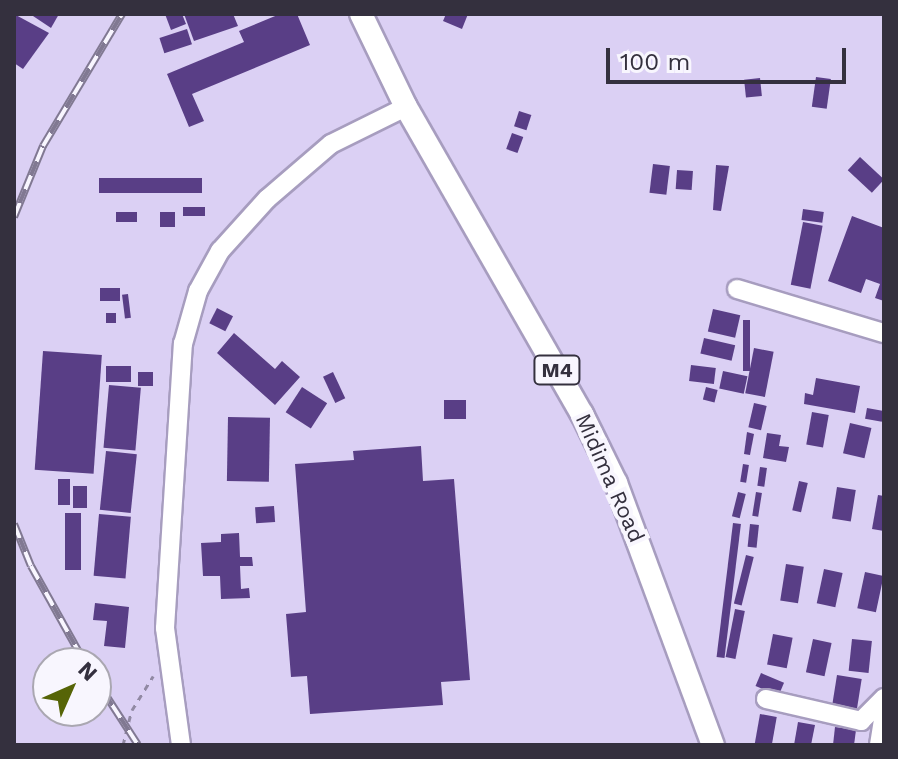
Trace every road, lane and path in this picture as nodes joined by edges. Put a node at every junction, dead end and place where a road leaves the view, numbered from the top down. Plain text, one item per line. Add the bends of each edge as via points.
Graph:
1 (361, 14) edge
2 (406, 107) junction
3 (737, 289) dead end
4 (884, 333) edge
5 (156, 663) dead end
6 (884, 698) edge
7 (766, 699) dead end
8 (884, 714) edge
9 (123, 745) edge
10 (181, 745) edge
11 (713, 745) edge
12 (879, 745) edge

1 - 2 main road, Midima Road / M4
2 - 10 street via 331,144 267,199 220,251 198,291 183,344 165,628
2 - 11 main road, Midima Road / M4 via 616,483
3 - 4 street
5 - 9 path via 132,710
6 - 7 street via 861,721
8 - 12 street

